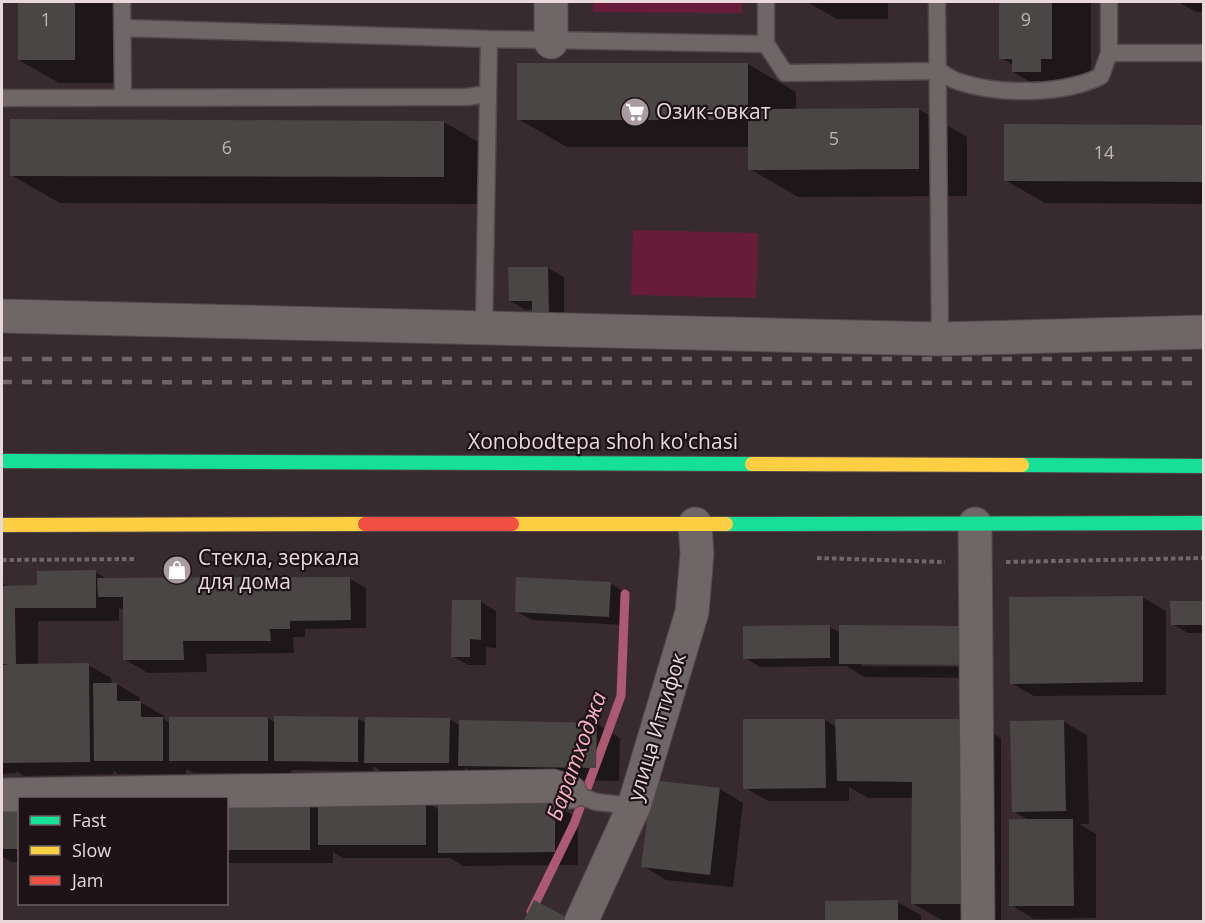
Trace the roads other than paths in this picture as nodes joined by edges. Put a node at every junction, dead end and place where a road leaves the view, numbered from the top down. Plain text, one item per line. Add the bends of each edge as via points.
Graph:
1 (122, 2) edge
2 (551, 2) edge
3 (766, 2) edge
4 (937, 2) edge
5 (1109, 2) edge
6 (122, 28) junction
7 (489, 39) junction
8 (551, 42) junction
9 (766, 44) junction
10 (1203, 52) edge
11 (1109, 53) junction
12 (939, 71) junction
13 (487, 94) junction
14 (2, 98) edge
15 (123, 98) junction
16 (2, 316) edge
17 (484, 328) junction
18 (1203, 332) edge
19 (940, 339) junction
20 (2, 461) edge
21 (1203, 466) edge
22 (695, 524) junction
23 (975, 524) junction
24 (1203, 524) edge
25 (2, 525) edge
26 (2, 795) edge
27 (583, 797) joint
28 (634, 806) junction
29 (581, 921) edge
30 (978, 921) edge

1 - 6 lane
2 - 8 street
3 - 9 lane
4 - 12 lane
5 - 11 lane
6 - 7 lane
6 - 15 lane
7 - 8 lane
7 - 13 lane
8 - 9 lane
9 - 12 lane via 785,74
10 - 11 lane
11 - 12 lane via 1101,76 1063,89 993,89 958,82
12 - 19 lane
13 - 15 lane
13 - 17 lane
14 - 15 lane
16 - 17 street
17 - 19 street
18 - 19 street
20 - 21 highway, Xonobodtepa shoh ko'chasi
22 - 23 highway
22 - 25 highway
22 - 28 street, улица Иттифок via 697,554 692,612
23 - 24 highway
23 - 30 street
26 - 27 street via 553,786
27 - 28 lane
28 - 29 street, улица Иттифок

